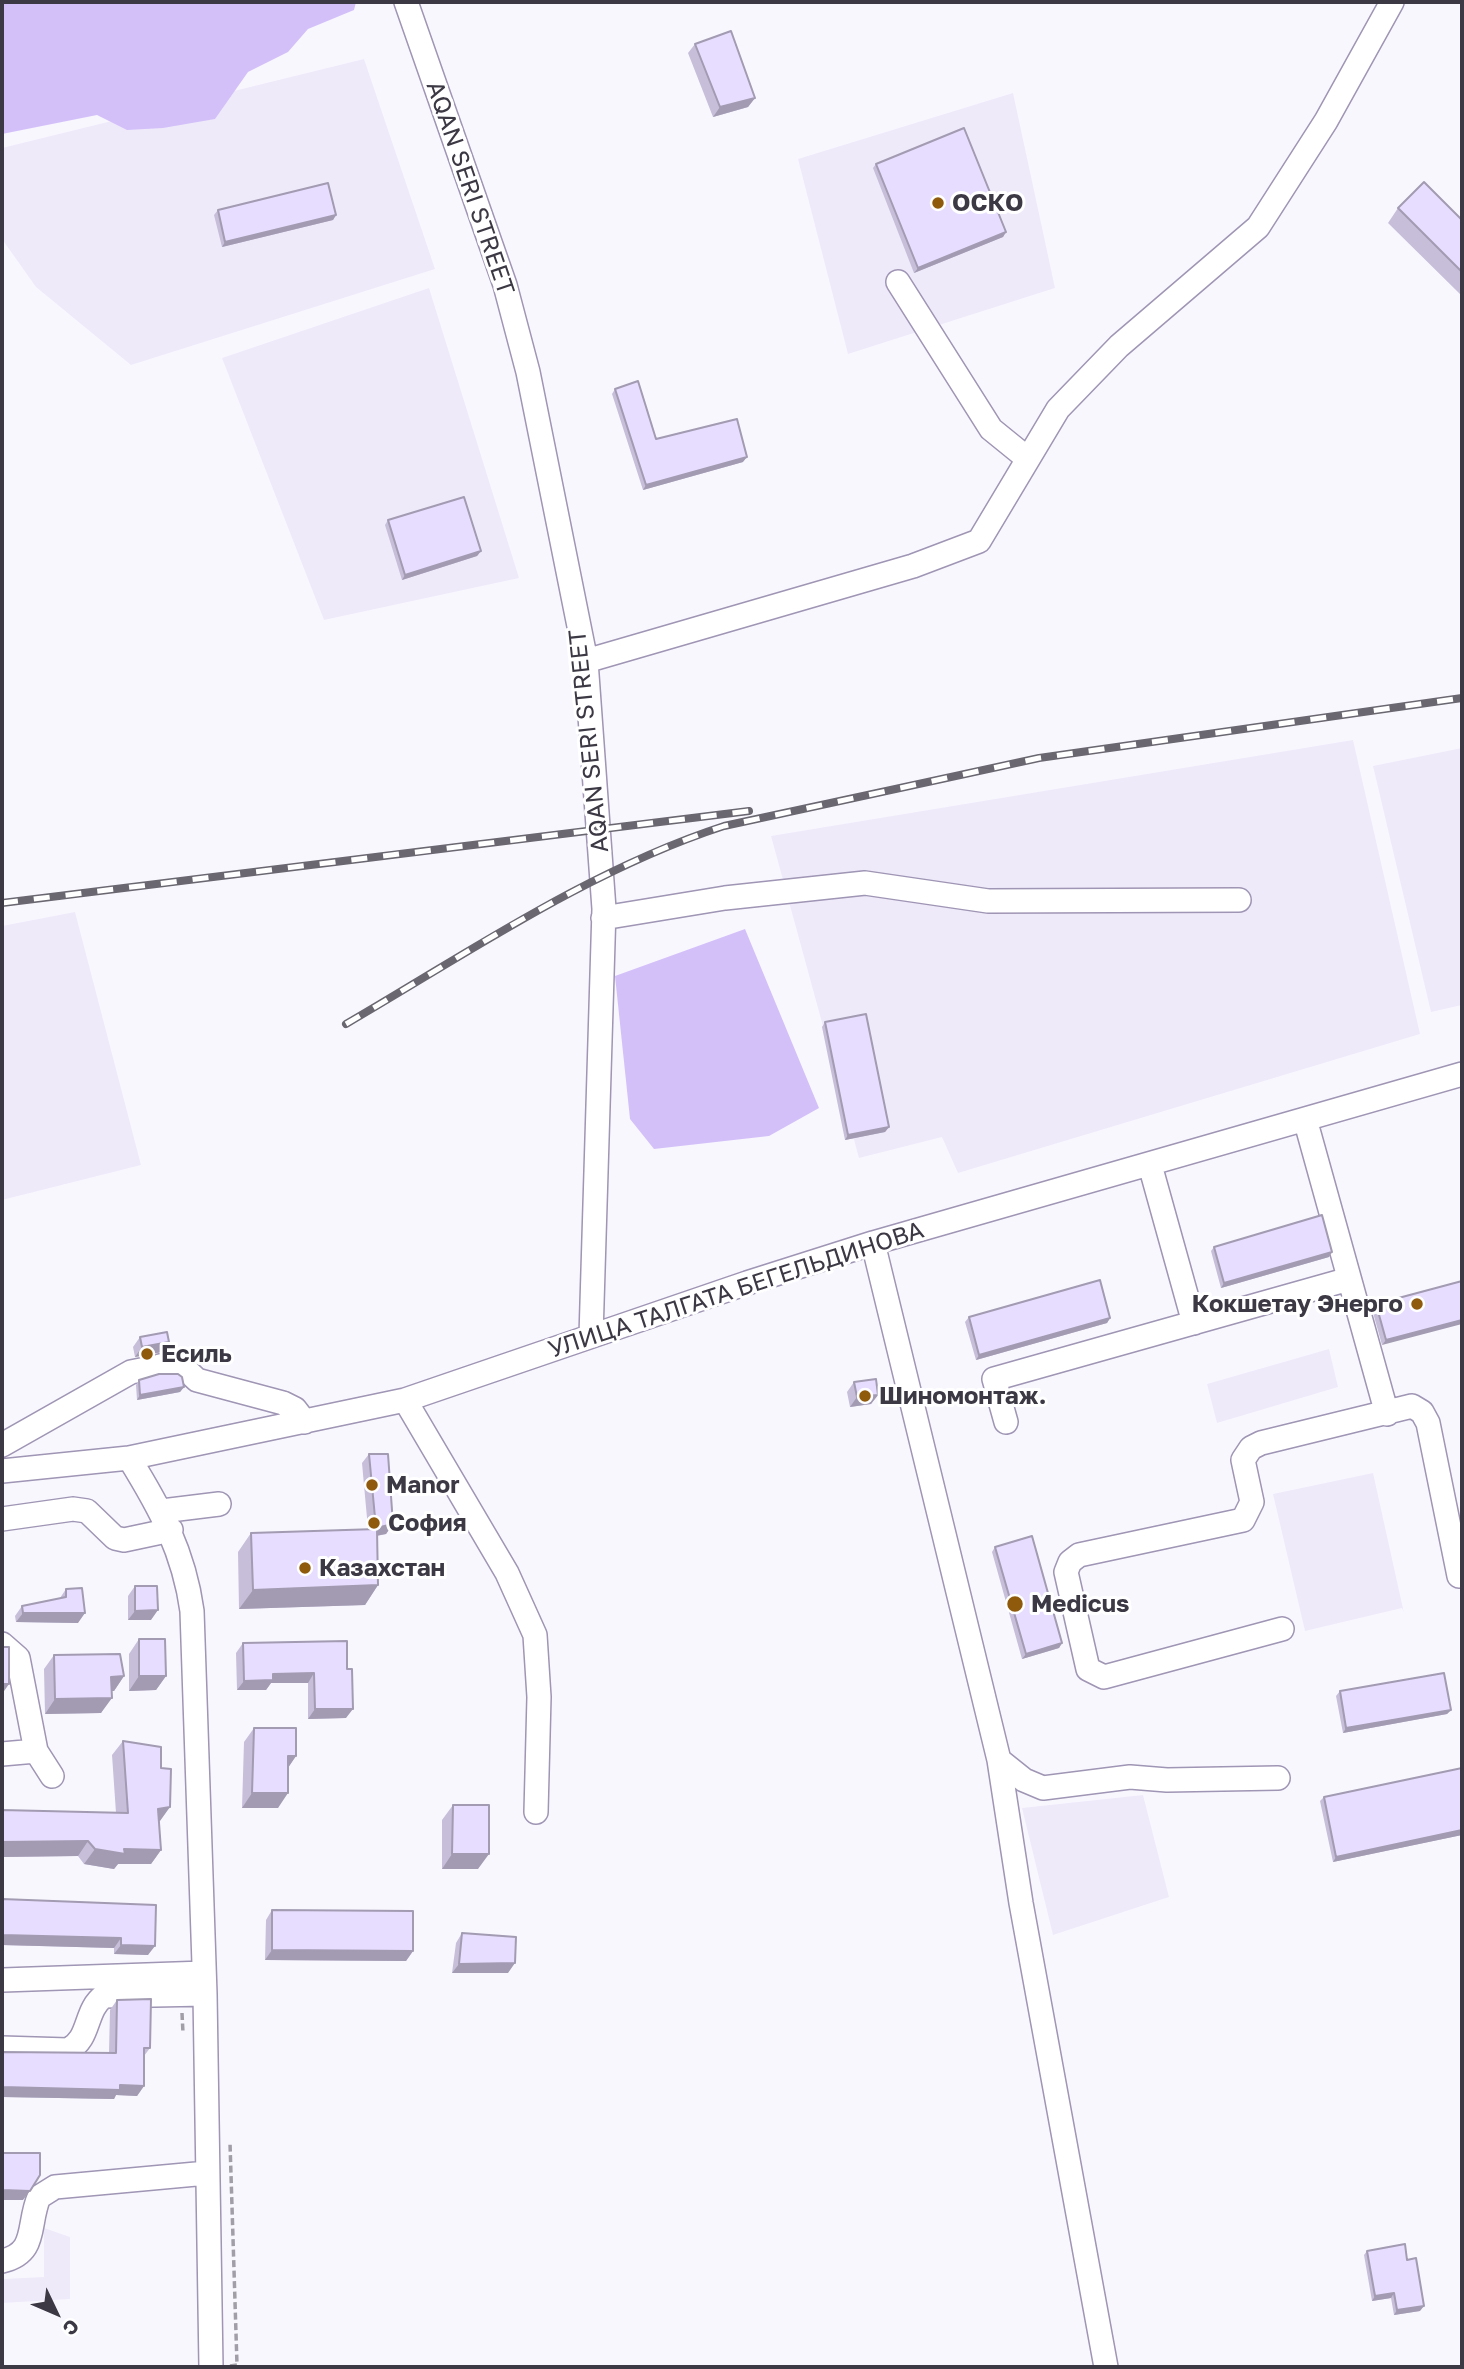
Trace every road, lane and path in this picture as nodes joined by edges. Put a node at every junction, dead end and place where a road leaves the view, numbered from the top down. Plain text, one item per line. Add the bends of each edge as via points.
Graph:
1 (406, 2) edge
2 (1392, 2) edge
3 (898, 282) dead end
4 (1028, 459) junction
5 (586, 660) junction
6 (1239, 900) dead end
7 (603, 918) junction
8 (1462, 1074) edge
9 (1305, 1119) junction
10 (1150, 1165) junction
11 (873, 1243) junction
12 (1349, 1279) junction
13 (1194, 1323) junction
14 (591, 1336) junction
15 (405, 1400) junction
16 (1387, 1414) junction
17 (305, 1422) junction
18 (1006, 1422) dead end
19 (2, 1445) edge
20 (128, 1458) junction
21 (2, 1471) edge
22 (219, 1504) dead end
23 (2, 1519) edge
24 (166, 1520) junction
25 (1459, 1576) dead end
26 (1282, 1629) dead end
27 (2, 1644) edge
28 (36, 1751) junction
29 (2, 1754) edge
30 (999, 1760) junction
31 (52, 1776) dead end
32 (1278, 1778) dead end
33 (536, 1812) dead end
34 (2, 1980) edge
35 (204, 1983) junction
36 (2, 2049) edge
37 (207, 2173) junction
38 (2, 2261) edge
39 (211, 2367) edge
40 (1106, 2367) edge

1 - 5 street, AQAN SERI STREET via 505,285 528,372
2 - 4 street via 1326,121 1258,227 1119,346 1058,409
3 - 4 street via 991,429
4 - 5 street via 979,541 913,566
5 - 7 street, AQAN SERI STREET
6 - 7 street via 988,901 865,883 725,898
7 - 14 street, AQAN SERI STREET
8 - 9 street, УЛИЦА ТАЛГАТА БЕГЕЛЬДИНОВА
9 - 10 street, УЛИЦА ТАЛГАТА БЕГЕЛЬДИНОВА
9 - 12 street
10 - 11 street, УЛИЦА ТАЛГАТА БЕГЕЛЬДИНОВА
10 - 13 street
11 - 14 street, УЛИЦА ТАЛГАТА БЕГЕЛЬДИНОВА
11 - 30 street
12 - 13 street
12 - 16 street
13 - 18 street via 994,1379
14 - 15 street, УЛИЦА ТАЛГАТА БЕГЕЛЬДИНОВА
15 - 17 street, УЛИЦА ТАЛГАТА БЕГЕЛЬДИНОВА
15 - 33 street via 507,1573 535,1635 539,1697
16 - 25 street via 1412,1406 1422,1412 1427,1423
16 - 26 street via 1251,1448 1243,1460 1252,1502 1243,1520 1079,1555 1066,1572 1088,1669 1104,1677
17 - 19 street via 283,1403 197,1380 180,1364 131,1372
17 - 20 street, УЛИЦА ТАЛГАТА БЕГЕЛЬДИНОВА
20 - 21 street, УЛИЦА ТАЛГАТА БЕГЕЛЬДИНОВА
20 - 24 street
22 - 24 street
23 - 24 street via 88,1511 115,1538 124,1540
24 - 35 street via 187,1576 192,1611
27 - 28 street via 18,1658
28 - 29 street
28 - 31 street
30 - 32 street via 1043,1788 1130,1777
30 - 40 street
34 - 35 street
35 - 36 street via 104,1996 91,2010 82,2040 68,2050
35 - 37 street
37 - 38 street via 55,2188 39,2197 26,2248 17,2258
37 - 39 street

